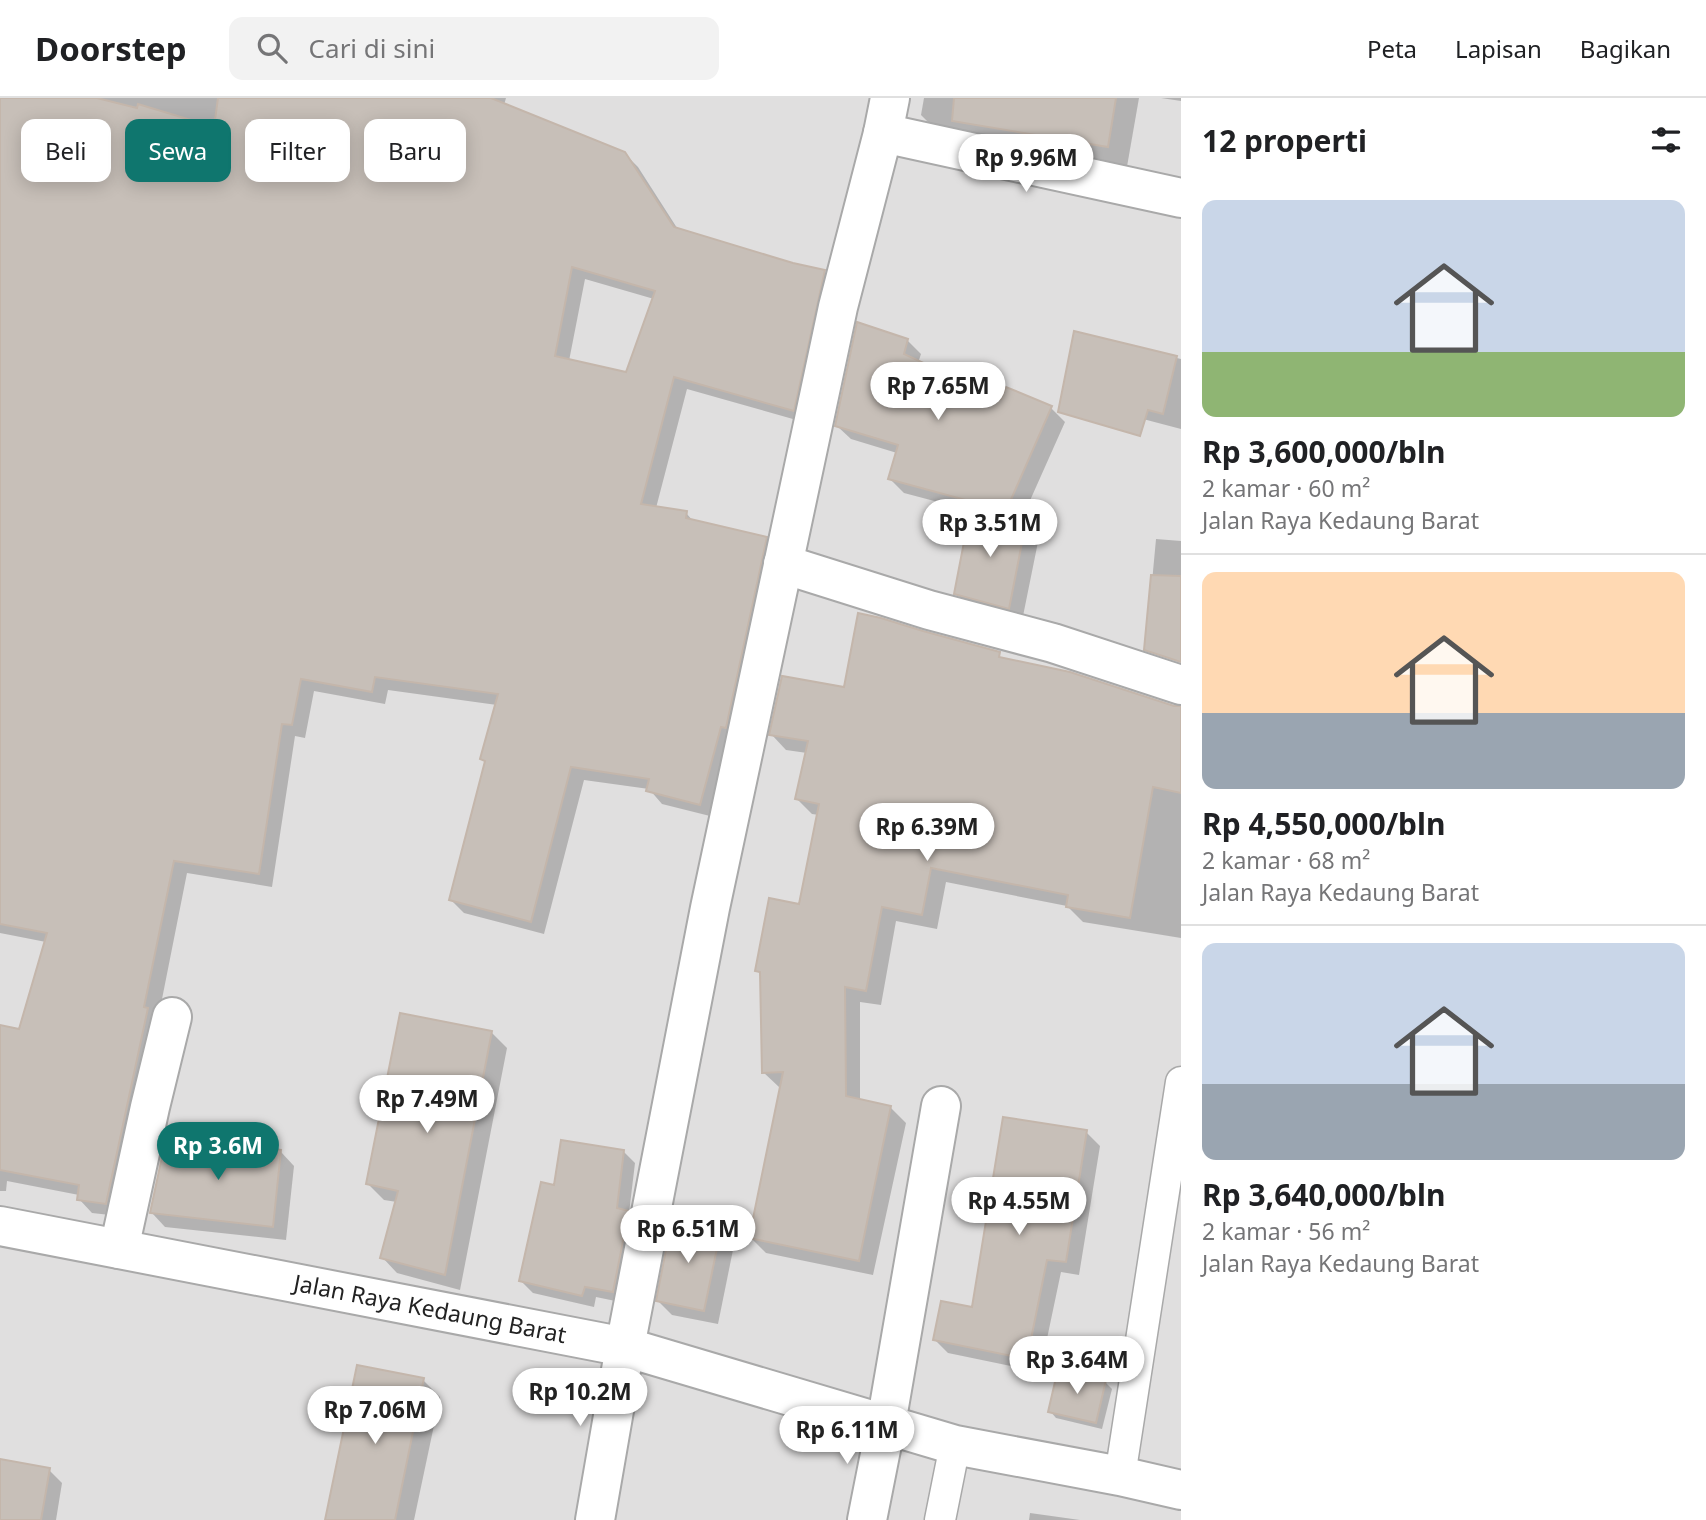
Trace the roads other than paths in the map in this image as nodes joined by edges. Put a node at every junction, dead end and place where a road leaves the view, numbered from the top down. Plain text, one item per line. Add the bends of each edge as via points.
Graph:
1 (887, 115) edge
2 (1181, 198) edge
3 (783, 564) junction
4 (1181, 685) edge
5 (172, 1017) dead end
6 (1181, 1082) edge
7 (941, 1106) dead end
8 (0, 1226) edge
9 (119, 1250) junction
10 (625, 1347) junction
11 (886, 1424) junction
12 (955, 1445) junction
13 (1120, 1475) junction
14 (1181, 1490) edge
15 (595, 1520) edge
16 (867, 1520) edge
17 (940, 1520) edge

1 - 2 street
1 - 3 street via 838,307
3 - 4 street
3 - 10 street via 707,922
5 - 9 street
6 - 13 lane
7 - 11 street
8 - 9 street, Jalan Raya Kedaung Barat
9 - 10 street, Jalan Raya Kedaung Barat
10 - 11 street, Jalan Raya Kedaung Barat
10 - 15 street
11 - 12 street, Jalan Raya Kedaung Barat
11 - 16 street
12 - 13 street, Jalan Raya Kedaung Barat
12 - 17 lane
13 - 14 street, Jalan Raya Kedaung Barat

